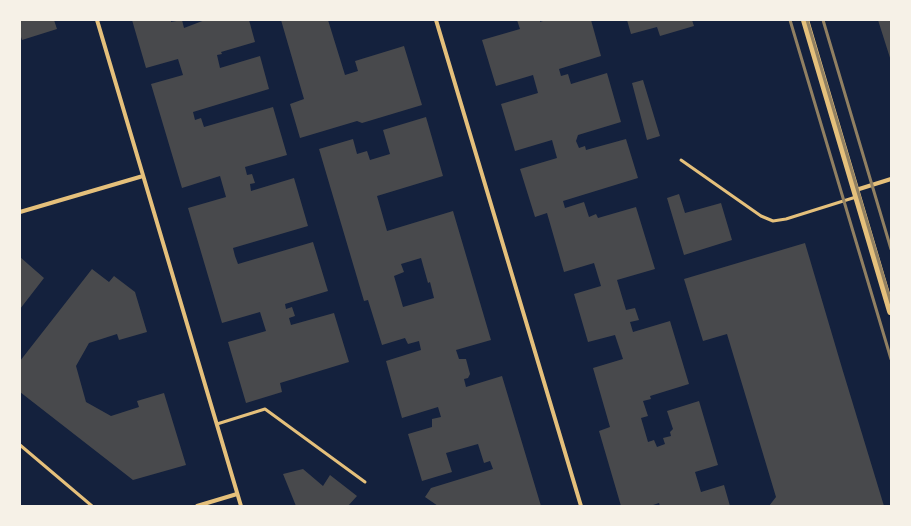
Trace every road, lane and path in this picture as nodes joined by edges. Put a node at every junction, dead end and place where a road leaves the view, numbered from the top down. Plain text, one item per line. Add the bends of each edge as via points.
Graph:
1 (97, 20) edge
2 (436, 20) edge
3 (805, 20) edge
4 (681, 160) dead end
5 (143, 176) junction
6 (891, 179) edge
7 (857, 193) junction
8 (20, 212) edge
9 (891, 310) edge
10 (217, 424) junction
11 (20, 445) edge
12 (365, 482) dead end
13 (237, 494) junction
14 (92, 506) edge
15 (197, 506) edge
16 (241, 506) edge
17 (581, 506) edge

1 - 5 street
2 - 17 street
3 - 7 main road
4 - 7 lane via 761,216 773,221 786,219
5 - 8 street
5 - 10 street
6 - 7 street
7 - 9 main road
10 - 12 lane via 265,409
10 - 13 street
11 - 14 lane
13 - 15 street
13 - 16 street

